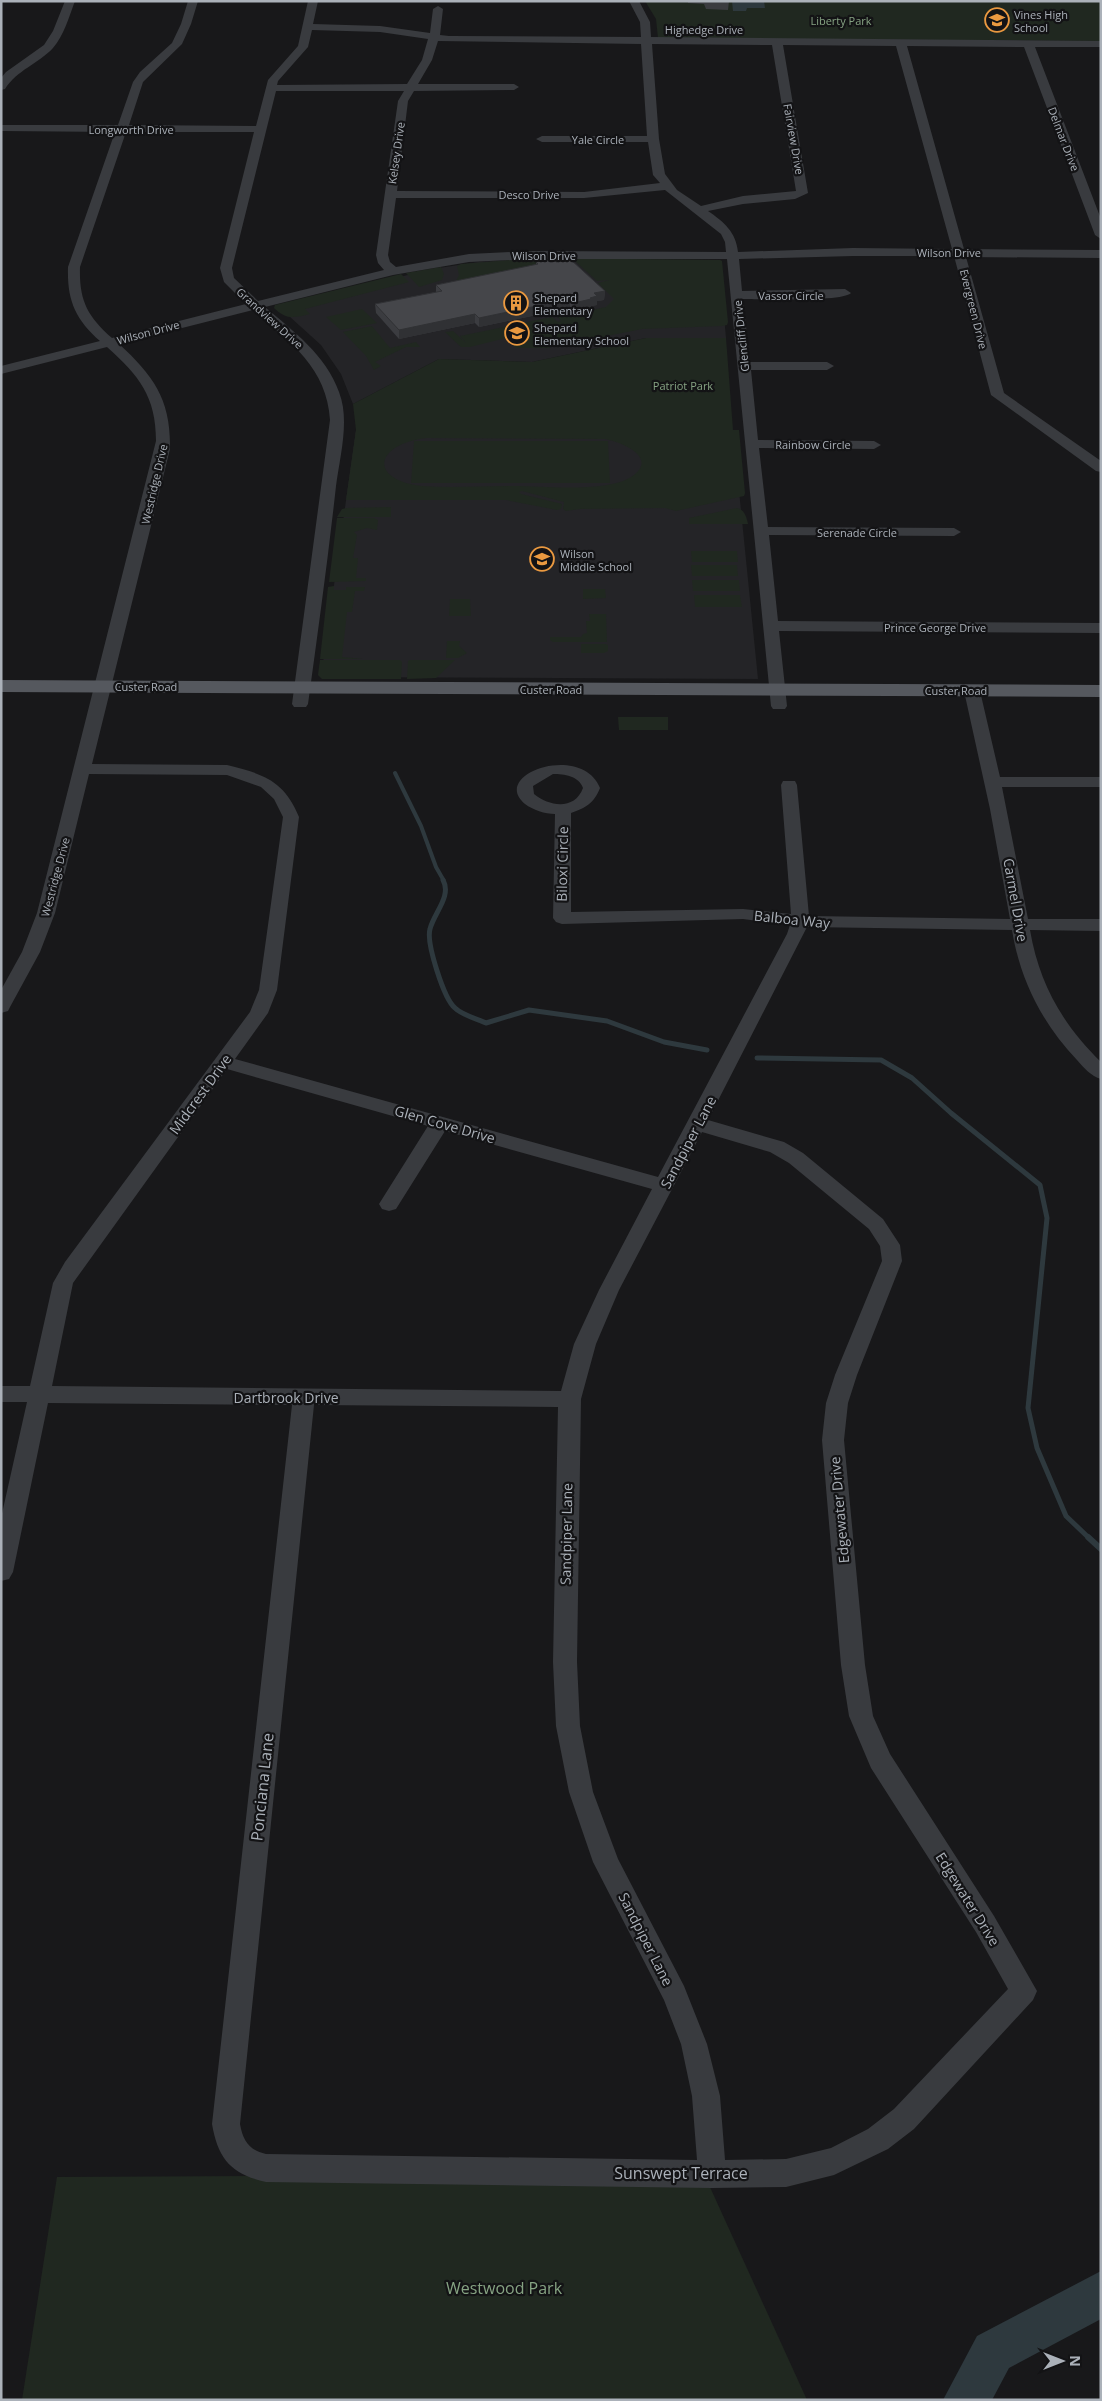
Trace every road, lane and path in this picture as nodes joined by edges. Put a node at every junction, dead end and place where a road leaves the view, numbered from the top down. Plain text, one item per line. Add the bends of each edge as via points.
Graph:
1 (70, 1) edge
2 (193, 1) edge
3 (313, 1) edge
4 (634, 1) edge
5 (438, 9) dead end
6 (308, 27) junction
7 (433, 38) junction
8 (646, 41) junction
9 (777, 42) junction
10 (901, 43) junction
11 (1028, 44) junction
12 (1101, 44) edge
13 (410, 87) junction
14 (514, 87) dead end
15 (1, 88) edge
16 (270, 88) junction
17 (1, 128) edge
18 (122, 129) junction
19 (262, 129) junction
20 (542, 139) dead end
21 (653, 139) junction
22 (666, 186) junction
23 (391, 194) junction
24 (700, 210) junction
25 (1101, 235) edge
26 (960, 252) junction
27 (1101, 254) edge
28 (733, 256) junction
29 (393, 271) junction
30 (845, 293) dead end
31 (736, 295) junction
32 (254, 305) junction
33 (109, 343) junction
34 (744, 366) junction
35 (827, 366) dead end
36 (1, 370) edge
37 (752, 444) junction
38 (874, 444) dead end
39 (1101, 468) edge
40 (761, 531) junction
41 (954, 532) dead end
42 (770, 626) junction
43 (1101, 628) edge
44 (1, 686) edge
45 (1101, 691) edge
46 (102, 694) junction
47 (301, 696) junction
48 (778, 698) junction
49 (974, 699) junction
50 (1, 703) edge
51 (1101, 707) edge
52 (83, 769) junction
53 (992, 782) junction
54 (1101, 782) edge
55 (788, 785) dead end
56 (563, 809) dead end
57 (562, 918) joint
58 (800, 921) junction
59 (1022, 925) junction
60 (1101, 925) edge
61 (1, 1007) edge
62 (224, 1062) junction
63 (1101, 1073) edge
64 (440, 1123) junction
65 (697, 1124) junction
66 (665, 1186) junction
67 (389, 1204) dead end
68 (1, 1394) edge
69 (38, 1394) junction
70 (304, 1397) junction
71 (570, 1399) junction
72 (1, 1572) edge
73 (1015, 1976) joint
74 (253, 2166) joint
75 (712, 2174) junction

1 - 15 street via 50,45 11,74
2 - 18 street, Westridge Drive via 179,42 140,77
3 - 6 street, Grandview Drive
4 - 8 street via 644,16
5 - 7 street, Kelsey Drive
6 - 7 street, Highedge Drive via 380,29
6 - 16 street, Grandview Drive via 302,47 277,74
7 - 8 street, Highedge Drive
7 - 13 street, Kelsey Drive via 426,62
8 - 9 street, Highedge Drive
8 - 21 street
9 - 10 street, Highedge Drive
9 - 24 street, Fairview Drive via 802,193 743,200
10 - 11 street, Highedge Drive
10 - 26 street, Evergreen Drive
11 - 12 street, Highedge Drive
11 - 25 street, Delmar Drive
13 - 14 street
13 - 16 street
13 - 23 street, Kelsey Drive via 403,101
16 - 19 street, Grandview Drive
17 - 18 street, Longworth Drive
18 - 19 street, Longworth Drive
18 - 33 street, Westridge Drive via 72,277 80,310
19 - 32 street, Grandview Drive via 226,268 228,279
20 - 21 street, Yale Circle
21 - 22 street via 657,168
22 - 23 street, Desco Drive via 584,194
22 - 24 street, Glencliff Drive
23 - 29 street, Kelsey Drive via 382,255 384,263
24 - 28 street, Glencliff Drive via 726,232
26 - 27 street, Wilson Drive
26 - 28 street, Wilson Drive
26 - 39 street, Evergreen Drive via 998,395
28 - 29 street, Wilson Drive via 498,256 445,261
28 - 31 street, Glencliff Drive
29 - 32 street, Wilson Drive
30 - 31 street, Vassor Circle
31 - 34 street, Glencliff Drive
32 - 33 street, Wilson Drive
32 - 47 street, Grandview Drive via 303,346 319,367 336,404 328,495
33 - 36 street, Wilson Drive
33 - 46 street, Westridge Drive via 151,388 162,419 164,449
34 - 35 street
34 - 37 street, Glencliff Drive
37 - 38 street, Rainbow Circle
37 - 40 street, Glencliff Drive
40 - 41 street, Serenade Circle
40 - 42 street, Glencliff Drive
42 - 43 street, Prince George Drive
42 - 48 street, Glencliff Drive
44 - 46 main road, Custer Road
45 - 49 main road, Custer Road
46 - 47 main road, Custer Road
46 - 50 main road, Custer Road
46 - 52 street, Westridge Drive
47 - 48 main road, Custer Road
48 - 49 main road, Custer Road
49 - 51 main road, Custer Road
49 - 53 street, Carmel Drive
52 - 61 street, Westridge Drive via 46,913 31,952
52 - 62 street, Midcrest Drive via 227,770 266,783 286,800 291,817 268,990 259,1013
53 - 54 street
53 - 59 street, Carmel Drive
55 - 58 street
56 - 57 street, Biloxi Circle
57 - 58 street, Balboa Way via 743,914
58 - 59 street, Balboa Way
58 - 65 street, Sandpiper Lane
59 - 60 street, Balboa Way
59 - 63 street, Carmel Drive via 1036,987 1050,1014 1073,1045
62 - 64 street, Glen Cove Drive
62 - 69 street, Midcrest Drive via 63,1283
64 - 66 street, Glen Cove Drive
64 - 67 street
65 - 66 street, Sandpiper Lane
65 - 73 street, Edgewater Drive via 777,1147 796,1158 876,1224 890,1245 892,1261 837,1403 833,1440 853,1665 860,1708 880,1760
66 - 71 street, Sandpiper Lane via 584,1344
68 - 69 street, Dartbrook Drive
69 - 70 street, Dartbrook Drive
69 - 72 street, Midcrest Drive
70 - 71 street, Dartbrook Drive
70 - 74 street, Ponciana Lane via 226,2124 232,2150
71 - 75 street, Sandpiper Lane via 564,1662 568,1726 581,1792 606,1862 675,1995 694,2044 706,2096
73 - 75 street, Sunswept Terrace via 1024,1991 904,2119 878,2139 834,2161 786,2173
74 - 75 street, Sunswept Terrace

